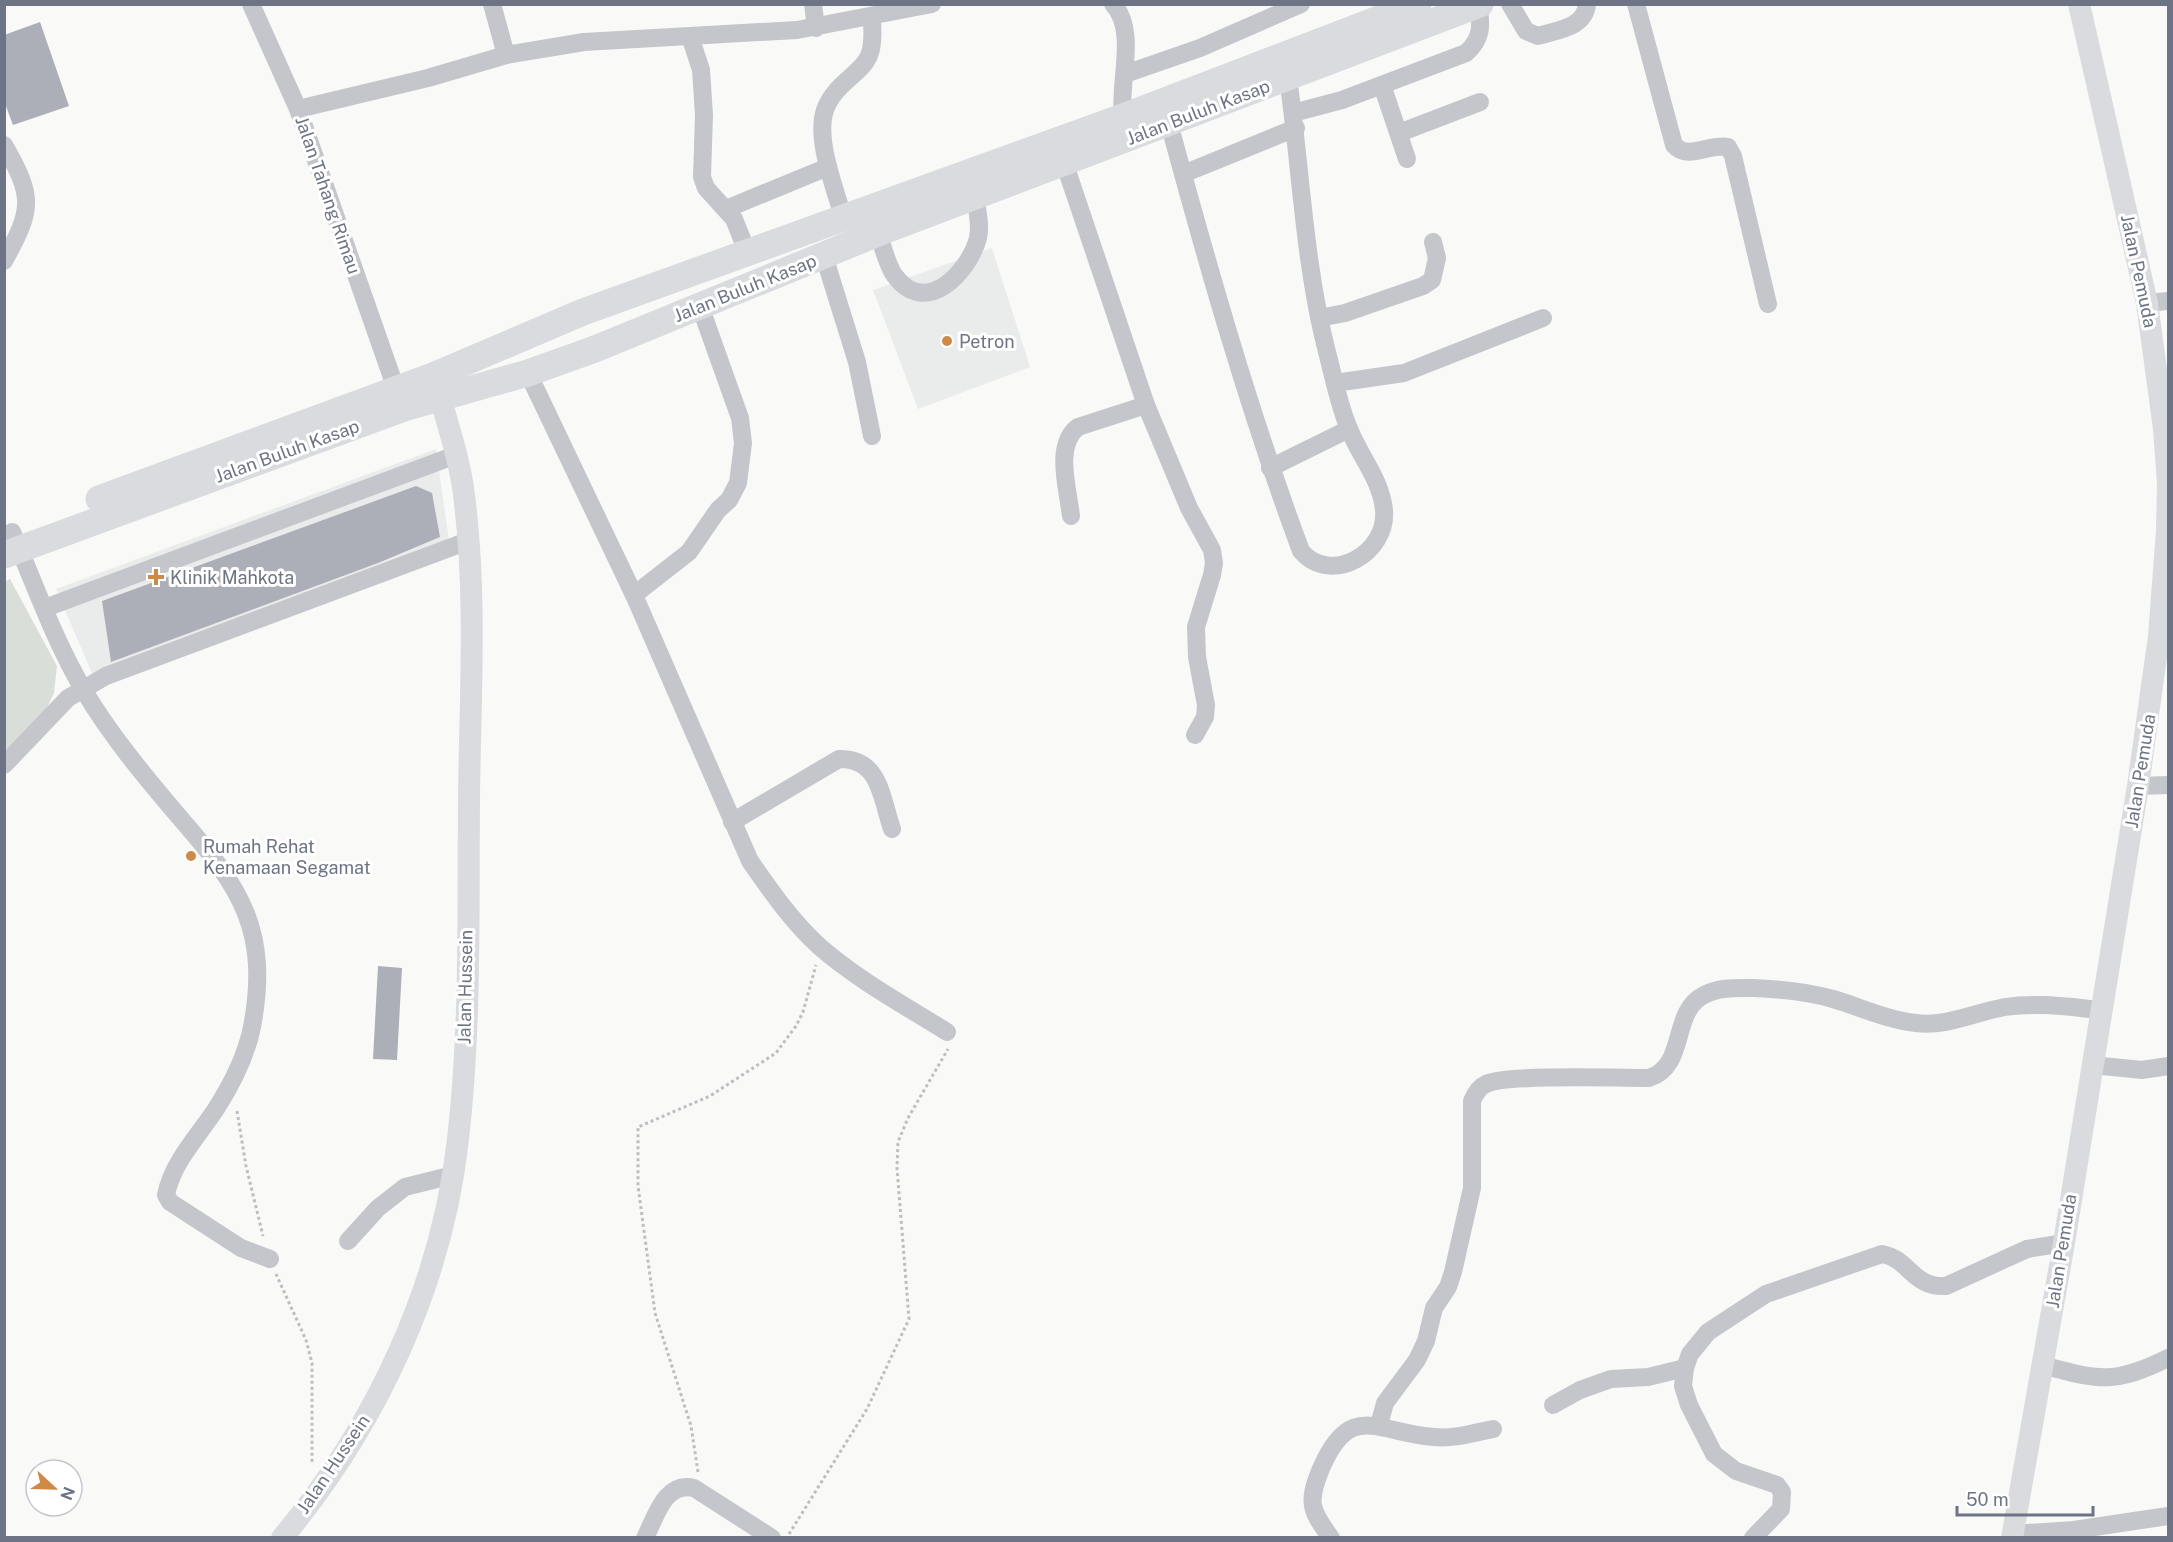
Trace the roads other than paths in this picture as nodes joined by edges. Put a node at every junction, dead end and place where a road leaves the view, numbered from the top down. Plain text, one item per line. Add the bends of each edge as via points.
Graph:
1 (251, 4) edge
2 (492, 4) edge
3 (813, 4) edge
4 (932, 4) edge
5 (1301, 4) edge
6 (1418, 4) edge
7 (1510, 4) edge
8 (1587, 4) edge
9 (1636, 4) edge
10 (1115, 5) edge
11 (1479, 5) edge
12 (2083, 6) edge
13 (872, 16) junction
14 (816, 28) junction
15 (690, 36) junction
16 (506, 55) junction
17 (1125, 74) junction
18 (1288, 78) junction
19 (1382, 85) junction
20 (1480, 102) dead end
21 (298, 109) junction
22 (1123, 117) junction
23 (1294, 121) junction
24 (1169, 123) junction
25 (1399, 133) junction
26 (4, 145) edge
27 (1407, 159) dead end
28 (1064, 162) junction
29 (828, 167) junction
30 (1183, 174) junction
31 (975, 196) junction
32 (726, 209) junction
33 (843, 217) junction
34 (878, 233) junction
35 (1433, 242) dead end
36 (748, 254) junction
37 (824, 256) junction
38 (4, 261) edge
39 (2158, 302) edge
40 (1768, 304) dead end
41 (700, 306) junction
42 (583, 312) junction
43 (1319, 318) junction
44 (1543, 318) dead end
45 (595, 349) junction
46 (528, 373) junction
47 (2163, 373) edge
48 (1335, 383) junction
49 (396, 389) junction
50 (440, 397) junction
51 (1146, 405) junction
52 (1349, 429) junction
53 (872, 436) dead end
54 (456, 455) junction
55 (1270, 468) junction
56 (1071, 516) dead end
57 (468, 541) junction
58 (10, 543) edge
59 (634, 595) junction
60 (45, 608) junction
61 (82, 688) junction
62 (1195, 735) dead end
63 (4, 765) edge
64 (2169, 785) edge
65 (2138, 786) junction
66 (732, 822) junction
67 (892, 829) dead end
68 (2100, 1010) junction
69 (947, 1032) road end
70 (2092, 1065) junction
71 (2169, 1066) edge
72 (453, 1175) junction
73 (348, 1241) dead end
74 (2064, 1243) junction
75 (270, 1259) road end
76 (2169, 1358) edge
77 (2042, 1365) junction
78 (1685, 1368) junction
79 (1553, 1405) dead end
80 (1379, 1425) junction
81 (1493, 1428) dead end
82 (2169, 1516) edge
83 (2012, 1536) edge
84 (282, 1538) edge
85 (645, 1538) edge
86 (772, 1538) edge
87 (1331, 1538) edge
88 (1753, 1538) edge

1 - 21 street, Jalan Tahang Rimau
2 - 16 street
3 - 14 street
4 - 13 street
5 - 17 street via 1200,48
6 - 22 highway, Jalan Buluh Kasap
7 - 8 street via 1526,31 1538,36 1577,23
9 - 40 street via 1674,145 1687,153 1718,145 1728,147 1733,156
10 - 17 street via 1124,32
11 - 18 highway, Jalan Buluh Kasap
11 - 19 street via 1479,36 1466,53
12 - 39 main road, Jalan Pemuda
13 - 14 street
13 - 29 street via 871,45 865,63 834,90 824,111
14 - 15 street
15 - 16 street via 584,42
15 - 32 street via 700,70 703,104 702,177 706,188
16 - 21 street
17 - 22 street
18 - 23 street
18 - 24 highway, Jalan Buluh Kasap
19 - 23 street
19 - 25 street
20 - 25 street
21 - 49 street, Jalan Tahang Rimau
22 - 33 highway, Jalan Buluh Kasap
23 - 30 street
23 - 43 street
24 - 28 highway, Jalan Buluh Kasap
24 - 30 street
25 - 27 street
26 - 38 street via 22,177 28,201 18,236
28 - 31 highway, Jalan Buluh Kasap
28 - 51 street
29 - 32 street
29 - 33 street
30 - 55 street
31 - 34 highway, Jalan Buluh Kasap
31 - 34 street via 978,238 956,279 941,290 921,292 906,287 894,276
32 - 36 street
33 - 36 highway, Jalan Buluh Kasap
34 - 37 highway, Jalan Buluh Kasap
35 - 43 street via 1437,258 1432,280 1345,313
36 - 42 highway, Jalan Buluh Kasap
37 - 41 highway, Jalan Buluh Kasap
37 - 53 street via 857,362
39 - 47 main road, Jalan Pemuda
41 - 45 highway, Jalan Buluh Kasap
41 - 59 street via 740,418 744,443 738,483 689,552
42 - 45 highway
42 - 49 highway, Jalan Buluh Kasap
43 - 48 street
44 - 48 street via 1404,373
45 - 46 highway, Jalan Buluh Kasap
46 - 50 highway, Jalan Buluh Kasap
46 - 59 street
47 - 65 main road, Jalan Pemuda via 2167,530 2159,636
48 - 52 street
49 - 58 highway, Jalan Buluh Kasap
50 - 54 main road, Jalan Hussein
50 - 58 highway, Jalan Buluh Kasap
51 - 56 street via 1070,432 1064,454
51 - 62 street via 1212,550 1214,563 1196,627 1206,705 1205,717
52 - 55 street
52 - 55 street via 1375,479 1384,510 1384,526 1376,544 1366,553 1332,567 1310,561 1301,551
54 - 57 main road, Jalan Hussein
54 - 60 street
57 - 61 street
57 - 72 main road, Jalan Hussein via 471,642 465,1018
58 - 60 street
59 - 66 street
60 - 61 street
61 - 63 street
61 - 75 street via 124,749 205,844 240,896 255,949 257,987 248,1043 233,1079 175,1170 166,1195 170,1202 241,1248
64 - 65 street
65 - 68 main road, Jalan Pemuda
66 - 67 street via 839,759 854,759 874,773
66 - 69 street via 750,861 769,889 820,947
68 - 70 main road, Jalan Pemuda
68 - 80 street via 2023,1006 1933,1024 1895,1019 1830,998 1777,989 1728,987 1702,996 1689,1010 1677,1050 1661,1074 1649,1078 1488,1083 1472,1101 1472,1188 1453,1272 1434,1308 1417,1360 1385,1403
70 - 71 street via 2142,1070
70 - 74 main road, Jalan Pemuda
72 - 73 street via 405,1187 378,1208
72 - 84 main road, Jalan Hussein via 436,1248 405,1338 371,1406 322,1487
74 - 77 main road, Jalan Pemuda
74 - 78 street via 2028,1250 1946,1286 1932,1287 1920,1282 1888,1255 1871,1256 1766,1294 1738,1310 1698,1342
76 - 77 street via 2118,1378 2092,1377
77 - 83 main road, Jalan Pemuda
78 - 79 street via 1648,1377 1611,1379
78 - 88 street via 1683,1386 1689,1405 1714,1454 1736,1471 1778,1485 1782,1492 1781,1509
80 - 81 street via 1438,1438
80 - 87 street via 1346,1432 1335,1440 1328,1453 1311,1508
82 - 83 street
85 - 86 street via 670,1493 684,1485

